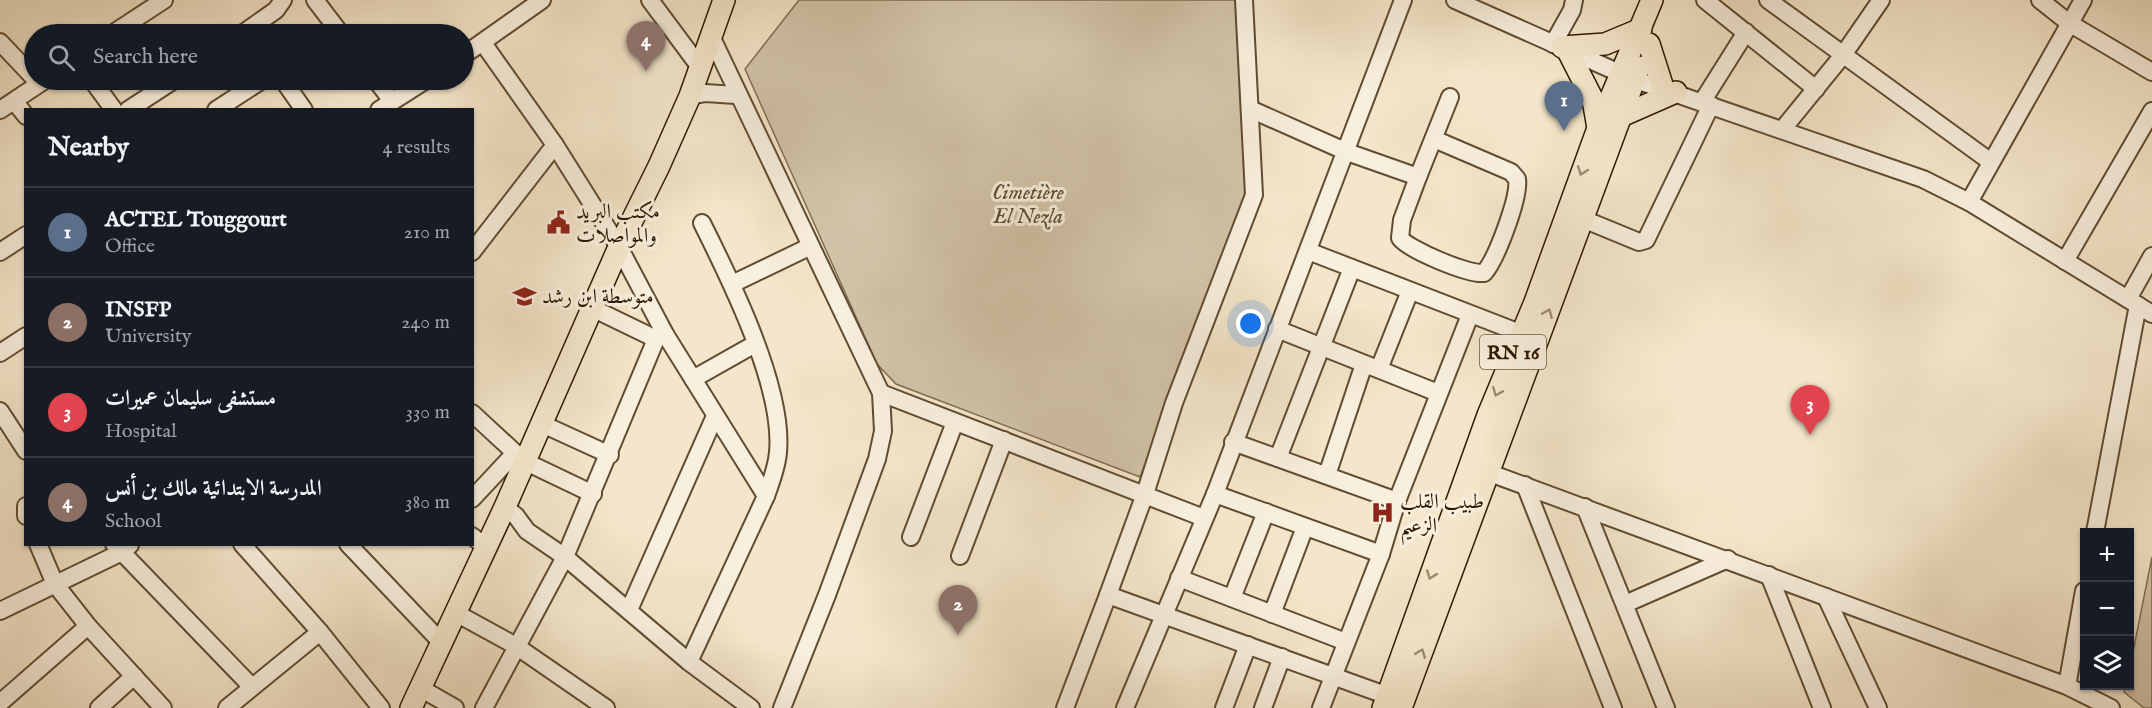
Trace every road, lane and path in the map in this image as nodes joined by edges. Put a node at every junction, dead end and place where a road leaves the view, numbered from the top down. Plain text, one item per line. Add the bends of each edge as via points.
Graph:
1 (164, 0) edge
2 (283, 0) edge
3 (315, 0) edge
4 (542, 0) edge
5 (650, 0) edge
6 (724, 0) edge
7 (1244, 0) edge
8 (1403, 0) edge
9 (1455, 0) edge
10 (1574, 0) edge
11 (1652, 0) edge
12 (1667, 0) edge
13 (1705, 0) edge
14 (1768, 0) edge
15 (2040, 0) edge
16 (2083, 0) edge
17 (1872, 3) edge
18 (2069, 23) junction
19 (127, 24) edge
20 (258, 24) edge
21 (331, 24) edge
22 (1746, 32) junction
23 (710, 34) junction
24 (1645, 36) junction
25 (0, 42) edge
26 (483, 43) junction
27 (1561, 47) junction
28 (474, 49) edge
29 (1843, 55) junction
30 (24, 65) edge
31 (699, 66) junction
32 (2152, 72) edge
33 (1627, 77) junction
34 (1816, 89) junction
35 (26, 90) edge
36 (99, 90) edge
37 (159, 90) edge
38 (247, 90) edge
39 (290, 90) edge
40 (380, 90) edge
41 (410, 90) edge
42 (1670, 90) junction
43 (736, 95) junction
44 (690, 96) junction
45 (1450, 97) dead end
46 (1706, 103) junction
47 (7, 105) edge
48 (386, 105) edge
49 (113, 108) edge
50 (131, 108) edge
51 (219, 108) edge
52 (303, 108) edge
53 (1250, 109) junction
54 (2152, 111) edge
55 (24, 115) edge
56 (1619, 117) junction
57 (1598, 128) junction
58 (1782, 130) junction
59 (1434, 139) junction
60 (555, 145) junction
61 (1347, 152) junction
62 (1991, 162) junction
63 (1418, 177) junction
64 (1969, 202) junction
65 (1583, 219) junction
66 (702, 223) dead end
67 (24, 236) edge
68 (619, 247) junction
69 (809, 247) junction
70 (474, 249) edge
71 (1308, 251) junction
72 (0, 252) edge
73 (2152, 256) edge
74 (2065, 261) junction
75 (1352, 268) junction
76 (732, 284) junction
77 (1410, 291) junction
78 (2139, 306) edge
79 (592, 308) junction
80 (1470, 315) junction
81 (1277, 328) junction
82 (1520, 333) junction
83 (661, 336) junction
84 (24, 337) edge
85 (754, 344) junction
86 (1320, 347) junction
87 (0, 353) edge
88 (1372, 366) junction
89 (693, 379) junction
90 (881, 393) junction
91 (1438, 393) junction
92 (0, 411) edge
93 (474, 415) edge
94 (715, 416) junction
95 (956, 422) junction
96 (540, 423) junction
97 (6, 435) edge
98 (1004, 440) junction
99 (1233, 442) junction
100 (24, 449) edge
101 (610, 455) junction
102 (520, 457) junction
103 (1278, 458) junction
104 (1480, 469) junction
105 (1327, 475) junction
106 (1526, 485) junction
107 (593, 494) junction
108 (1144, 494) junction
109 (1215, 494) junction
110 (766, 496) junction
111 (474, 497) edge
112 (1396, 501) junction
113 (1585, 507) junction
114 (1266, 512) junction
115 (501, 515) junction
116 (1204, 518) junction
117 (1305, 527) junction
118 (2096, 528) edge
119 (911, 537) dead end
120 (479, 541) edge
121 (39, 546) edge
122 (244, 546) edge
123 (350, 546) edge
124 (122, 547) edge
125 (1381, 554) junction
126 (960, 556) dead end
127 (565, 557) junction
128 (1728, 560) junction
129 (1769, 575) junction
130 (1179, 578) junction
131 (55, 584) junction
132 (1108, 595) junction
133 (1826, 597) junction
134 (1232, 598) junction
135 (1625, 604) junction
136 (629, 610) junction
137 (0, 611) edge
138 (454, 612) junction
139 (1163, 613) junction
140 (1272, 614) junction
141 (2080, 617) edge
142 (88, 626) junction
143 (320, 632) junction
144 (441, 642) junction
145 (1346, 642) junction
146 (1248, 645) junction
147 (516, 646) junction
148 (1282, 657) junction
149 (689, 662) junction
150 (134, 676) junction
151 (1334, 676) junction
152 (2067, 686) junction
153 (252, 687) junction
154 (420, 688) junction
155 (2083, 701) edge
156 (0, 703) edge
157 (1391, 704) edge
158 (99, 708) edge
159 (163, 708) edge
160 (227, 708) edge
161 (381, 708) edge
162 (411, 708) edge
163 (455, 708) edge
164 (484, 708) edge
165 (606, 708) edge
166 (751, 708) edge
167 (782, 708) edge
168 (1065, 708) edge
169 (1125, 708) edge
170 (1224, 708) edge
171 (1263, 708) edge
172 (1321, 708) edge
173 (1613, 708) edge
174 (1666, 708) edge
175 (1822, 708) edge
176 (1878, 708) edge
177 (2111, 708) edge

1 - 19 street
2 - 20 street
3 - 21 street
4 - 26 street
5 - 31 street
6 - 23 main road
7 - 53 street
8 - 61 street
9 - 27 street
10 - 27 street
11 - 24 main road, RN 16
12 - 24 main road, RN 16
13 - 22 street
14 - 29 street
15 - 18 street
16 - 18 street
17 - 29 street
18 - 32 street
18 - 62 street
22 - 34 street
22 - 46 street
23 - 31 main road
23 - 43 street
24 - 27 main road
24 - 33 main road, RN 16
24 - 42 main road
25 - 30 street
26 - 28 street
26 - 60 street
27 - 33 street
27 - 57 main road via 1593,100
29 - 34 street
29 - 62 street
31 - 44 main road
33 - 42 street
33 - 56 main road, RN 16
33 - 57 main road, RN 16
34 - 58 street
35 - 47 street
36 - 49 street
37 - 50 street
38 - 51 street
39 - 52 street
40 - 48 street
41 - 48 street
42 - 46 street
42 - 56 main road
43 - 44 street
43 - 69 street
44 - 68 main road
45 - 59 street
46 - 58 street
46 - 65 street via 1643,243
47 - 55 street
53 - 61 street
53 - 108 street via 1255,183 1251,206 1173,402
54 - 74 street
56 - 65 main road, RN 16
57 -> 82 main road, RN 16
58 - 64 street via 1923,179
59 - 63 street
59 - 63 street via 1511,172 1517,179 1516,193 1493,260 1484,273 1410,247 1400,238 1402,220
60 - 68 street
60 - 70 street
61 - 63 street
61 - 71 street
62 - 64 street
64 - 74 street
104 -> 65 main road, RN 16
66 - 76 street
67 - 72 street
68 - 79 main road
68 - 83 street
69 - 76 street
69 - 90 street
71 - 75 street
71 - 81 street
73 - 78 street
74 - 78 street
75 - 77 street
75 - 86 street
76 - 85 street
77 - 80 street
77 - 88 street
78 - 118 street
79 - 83 street
79 - 96 main road
80 - 82 street
80 - 91 street
81 - 86 street
81 - 99 street
82 -> 104 main road, RN 16
83 - 89 street
83 - 101 street
84 - 87 street
85 - 89 street
85 - 110 street via 772,390 778,421 778,453
86 - 88 street
86 - 103 street
88 - 91 street
88 - 105 street
89 - 94 street
90 - 95 street
90 - 167 street via 883,431 877,459
91 - 112 street
92 - 97 street
93 - 102 street
94 - 110 street
94 - 136 street
95 - 98 street
95 - 119 street
96 - 101 street
96 - 102 main road
97 - 100 street
98 - 108 street
98 - 126 street
99 - 103 street
99 - 109 street
101 - 107 street
102 - 107 street
102 - 111 street
102 - 115 main road
103 - 105 street
104 - 106 street
104 - 157 main road, RN 16
105 - 112 street
106 - 113 street
106 - 173 street
107 - 127 street
108 - 116 street
108 - 132 street
109 - 114 street
109 - 116 street
110 - 149 street
112 - 125 street
113 - 128 street
113 - 135 street
114 - 117 street
114 - 134 street
115 - 120 main road
115 - 127 street
116 - 130 street
117 - 125 street
117 - 140 street
120 - 138 main road
121 - 131 street
122 - 143 street
123 - 144 street
124 - 131 street
124 - 153 street
125 - 145 street
127 - 136 street
127 - 147 street
128 - 129 street
128 - 135 street
129 - 133 street
129 - 175 street
130 - 134 street
130 - 139 street
131 - 137 street
131 - 142 street
132 - 139 street
132 - 168 street
133 - 152 street
133 - 176 street
134 - 140 street
135 - 174 street
136 - 149 street
138 - 144 main road
138 - 147 street
139 - 146 street
139 - 169 street
140 - 145 street
141 - 152 street
142 - 150 street
142 - 156 street
143 - 153 street
143 - 161 street
144 - 154 main road
145 - 151 street
146 - 148 street
146 - 170 street
147 - 164 street
147 - 165 street
148 - 151 street
148 - 171 street
149 - 166 street
150 - 158 street
150 - 159 street
151 - 157 street
151 - 172 street
152 - 155 street
153 - 160 street
154 - 162 main road
154 - 163 street
155 - 177 street

